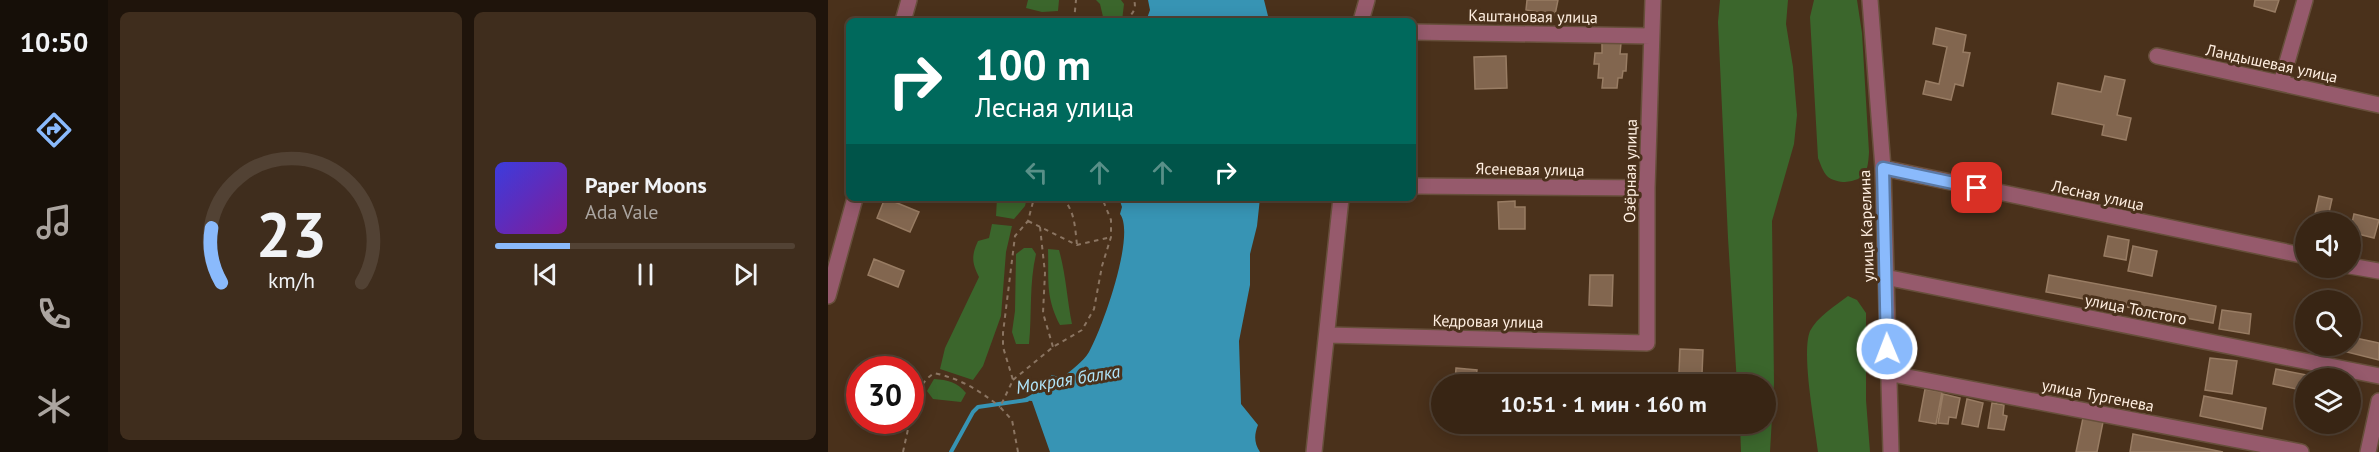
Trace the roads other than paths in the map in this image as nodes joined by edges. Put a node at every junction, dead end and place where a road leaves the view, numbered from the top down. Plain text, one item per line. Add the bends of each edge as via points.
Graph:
1 (909, 0) edge
2 (1367, 0) edge
3 (1653, 0) edge
4 (1870, 0) edge
5 (2305, 0) edge
6 (904, 18) edge
7 (1362, 18) edge
8 (1416, 32) edge
9 (1652, 36) junction
10 (2157, 56) dead end
11 (2281, 83) junction
12 (2379, 105) edge
13 (1883, 168) junction
14 (1416, 186) edge
15 (1647, 188) junction
16 (854, 201) edge
17 (1341, 201) edge
18 (2295, 254) edge
19 (2361, 268) edge
20 (2379, 272) edge
21 (1885, 277) junction
22 (828, 296) edge
23 (1327, 335) junction
24 (1647, 343) joint
25 (1887, 373) junction
26 (2379, 376) edge
27 (2379, 400) edge
28 (1314, 452) edge
29 (1891, 452) edge
30 (2301, 452) edge
31 (2368, 452) edge

1 - 6 street
2 - 7 street
3 - 9 street, Озёрная улица
4 - 13 street, улица Карелина
5 - 11 street
8 - 9 street, Каштановая улица
9 - 15 street, Озёрная улица
10 - 11 street, Ландышевая улица
11 - 12 street, Ландышевая улица
13 - 18 street, Лесная улица
13 - 21 street, улица Карелина
14 - 15 street, Ясеневая улица
15 - 24 street, Озёрная улица
16 - 22 street
17 - 23 street
19 - 20 street
21 - 25 street, улица Карелина
21 - 26 street, улица Толстого
23 - 24 street, Кедровая улица
23 - 28 street
25 - 29 street, улица Карелина
25 - 30 street, улица Тургенева
27 - 31 street

